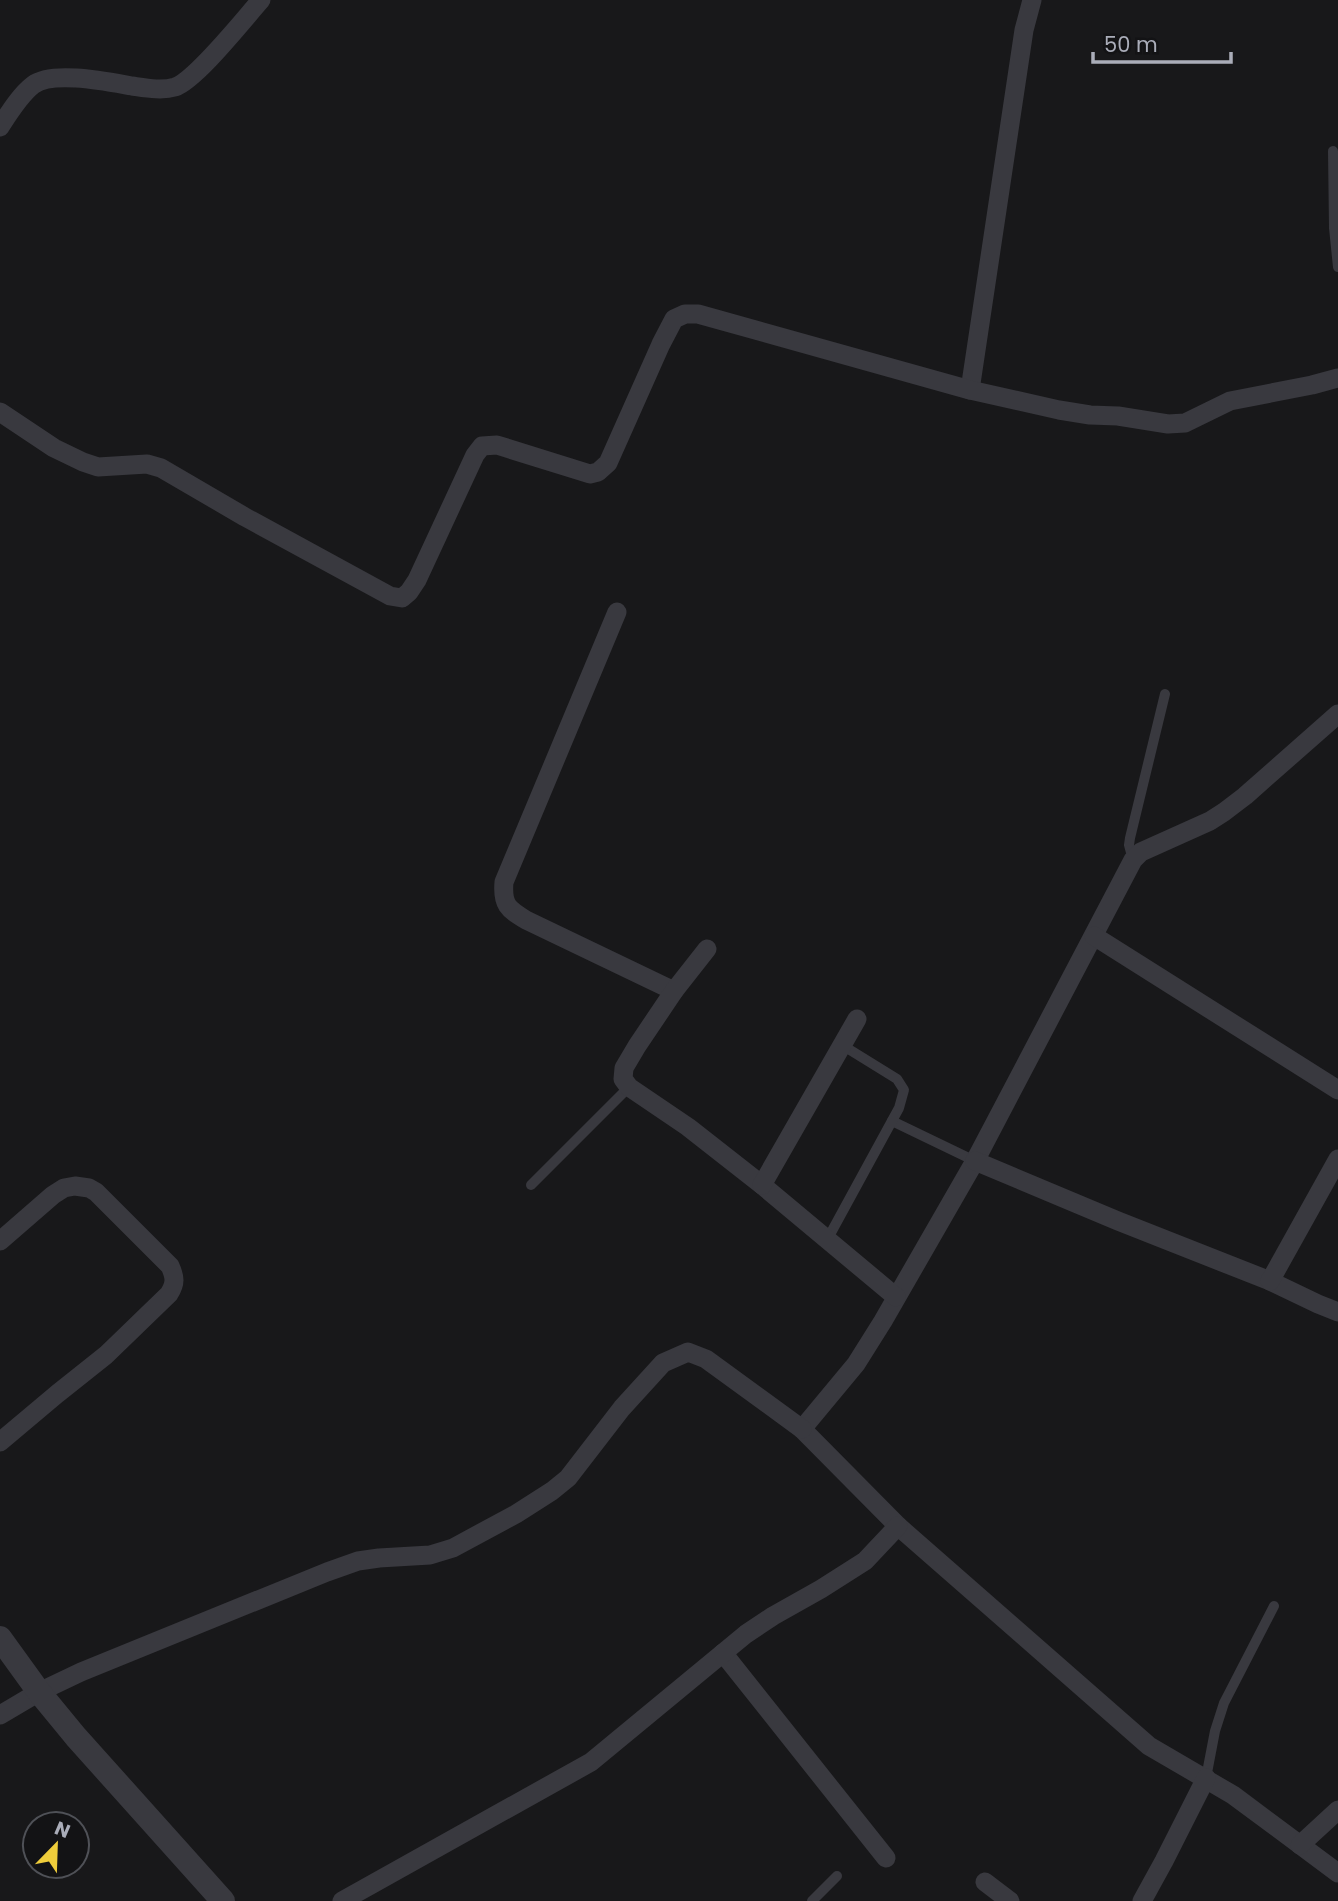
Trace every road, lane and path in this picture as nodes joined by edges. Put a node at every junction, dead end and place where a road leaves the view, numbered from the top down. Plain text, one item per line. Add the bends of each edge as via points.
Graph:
1 (261, 0) edge
2 (1032, 0) edge
3 (0, 127) edge
4 (1333, 151) dead end
5 (1338, 267) edge
6 (1338, 378) edge
7 (970, 390) junction
8 (0, 412) edge
9 (617, 612) dead end
10 (1165, 694) dead end
11 (1338, 714) edge
12 (1133, 860) junction
13 (1094, 936) junction
14 (706, 950) dead end
15 (674, 991) junction
16 (857, 1019) dead end
17 (842, 1045) junction
18 (629, 1087) junction
19 (1338, 1090) edge
20 (892, 1121) junction
21 (1338, 1159) edge
22 (975, 1161) junction
23 (531, 1185) dead end
24 (762, 1185) junction
25 (827, 1240) junction
26 (0, 1241) edge
27 (1270, 1281) junction
28 (896, 1297) junction
29 (1338, 1312) edge
30 (802, 1429) junction
31 (0, 1442) edge
32 (898, 1526) junction
33 (1274, 1606) dead end
34 (0, 1638) edge
35 (723, 1653) junction
36 (39, 1692) junction
37 (0, 1716) edge
38 (1206, 1778) junction
39 (1338, 1810) edge
40 (1300, 1845) junction
41 (886, 1858) dead end
42 (1338, 1873) edge
43 (838, 1876) dead end
44 (985, 1882) dead end
45 (223, 1901) edge
46 (342, 1901) edge
47 (811, 1901) edge
48 (1010, 1901) edge
49 (1142, 1901) edge

1 - 3 street via 186,82 174,88 48,78 34,83
2 - 7 street via 1022,40
4 - 5 lane
6 - 7 street via 1230,401 1185,424 1090,415
7 - 8 street via 685,314 674,319 661,344 608,463 590,474 497,445 482,446 417,580 402,598 378,590 161,468 83,463
9 - 15 street via 504,882 503,894 508,908 526,920
10 - 12 lane via 1129,845
11 - 12 street via 1224,812
12 - 13 street
13 - 19 street
13 - 22 street
14 - 15 street
15 - 18 street via 624,1068 623,1079
16 - 17 street
17 - 20 lane via 897,1079 904,1090
17 - 24 street
18 - 23 lane
18 - 24 street
20 - 22 lane
20 - 25 lane
21 - 27 street
22 - 27 street
22 - 28 street
24 - 25 street
25 - 28 street
26 - 31 street via 64,1188 89,1188 170,1266 175,1285 106,1355
27 - 29 street
28 - 30 street via 856,1364
30 - 32 street
30 - 36 street via 706,1359 688,1352 663,1363 568,1478 516,1514 453,1548 430,1555 358,1561
32 - 35 street via 865,1561
32 - 38 street via 1149,1746
33 - 38 lane via 1224,1703
34 - 36 street
35 - 41 street
35 - 46 street via 591,1762
36 - 37 street
36 - 45 street
38 - 40 street
38 - 49 street
39 - 40 street
40 - 42 street
43 - 47 lane
44 - 48 street

